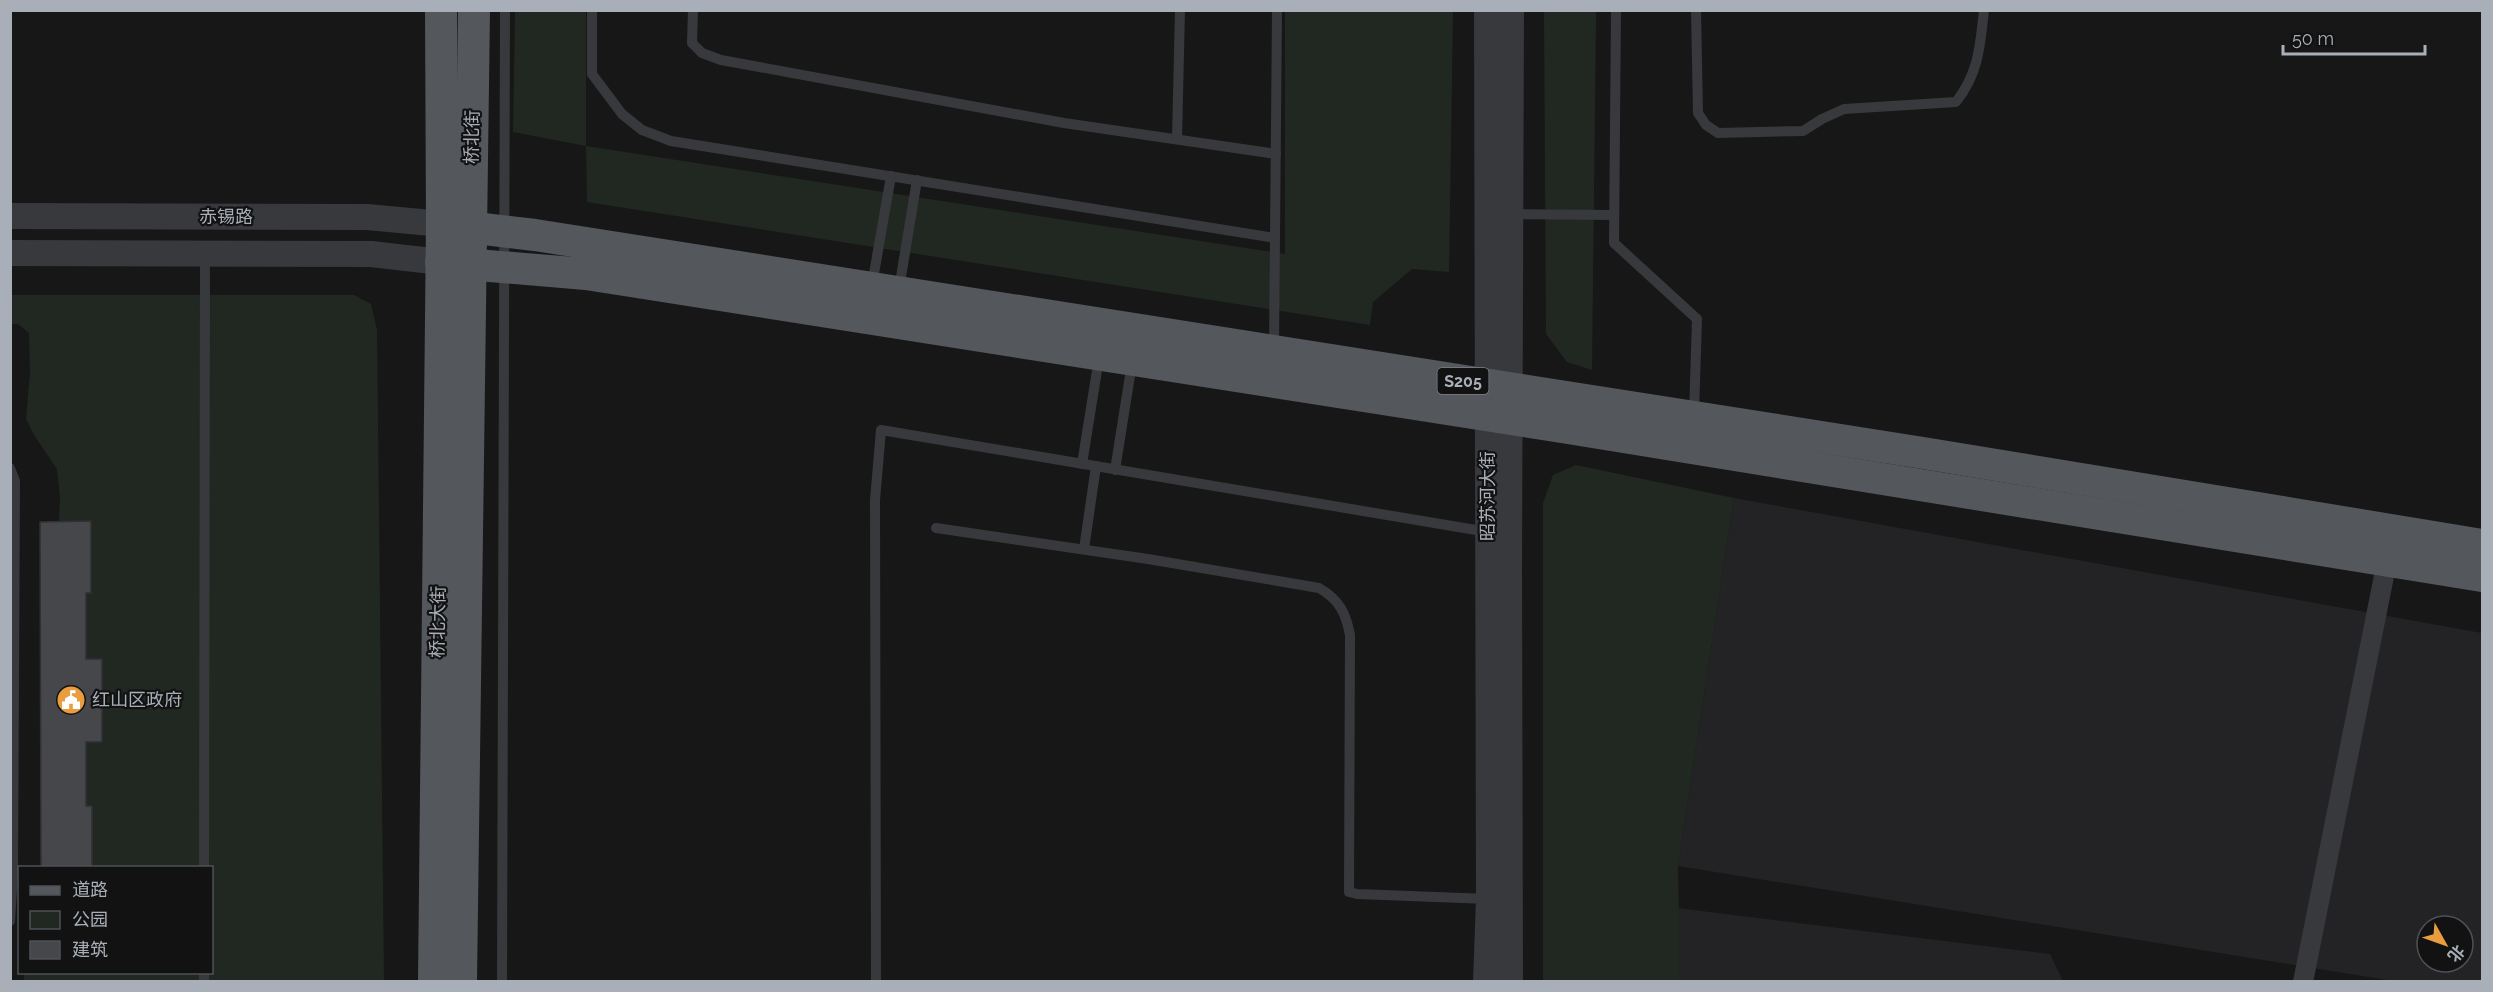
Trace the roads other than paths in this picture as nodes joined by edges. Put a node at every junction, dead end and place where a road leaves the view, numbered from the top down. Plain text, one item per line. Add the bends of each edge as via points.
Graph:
1 (441, 10) edge
2 (474, 10) edge
3 (505, 10) edge
4 (592, 10) edge
5 (693, 10) edge
6 (1180, 10) edge
7 (1277, 10) edge
8 (1487, 10) edge
9 (1512, 10) edge
10 (1616, 10) edge
11 (1696, 10) edge
12 (1984, 10) edge
13 (1177, 139) junction
14 (1276, 154) junction
15 (891, 176) junction
16 (918, 180) junction
17 (1511, 214) junction
18 (1614, 214) junction
19 (10, 216) edge
20 (457, 225) junction
21 (505, 231) junction
22 (1275, 238) junction
23 (10, 254) edge
24 (205, 254) junction
25 (457, 262) junction
26 (505, 266) junction
27 (885, 290) junction
28 (1274, 351) junction
29 (1099, 354) junction
30 (1133, 360) junction
31 (1499, 402) junction
32 (1694, 417) junction
33 (1082, 464) junction
34 (1096, 466) junction
35 (10, 468) edge
36 (1115, 470) junction
37 (936, 528) dead end
38 (1488, 532) junction
39 (2482, 545) edge
40 (1084, 549) junction
41 (2387, 561) junction
42 (2482, 576) edge
43 (204, 866) edge
44 (1489, 899) junction
45 (10, 921) edge
46 (434, 981) edge
47 (461, 981) edge
48 (502, 981) edge
49 (876, 981) edge
50 (1486, 981) edge
51 (1510, 981) edge
52 (2303, 981) edge

1 - 20 main road, 桥北街
2 - 20 main road, 桥北街
3 - 21 lane
4 - 15 lane via 592,74 622,114 642,130 671,141
5 - 13 lane via 692,43 702,53 721,60 1064,123
6 - 13 lane
7 - 14 lane
8 - 31 street, 昭苏河大街
9 - 17 street, 昭苏河大街
10 - 18 lane
11 - 12 lane via 1698,113 1718,133 1803,131 1845,109 1956,102 1970,85 1979,57
13 - 14 lane
14 - 22 lane
15 - 16 lane
15 - 27 lane
16 - 22 lane
16 - 27 lane
17 - 18 lane
17 - 31 street, 昭苏河大街
18 - 32 lane via 1614,243 1697,319
19 - 20 street, 赤锡路 via 367,217
20 - 21 main road, S205
20 - 25 main road, 桥北街
21 - 26 lane
21 - 27 main road, S205
22 - 28 lane
23 - 24 street, 赤锡路
24 - 25 street, 赤锡路 via 371,254
24 - 43 lane
25 - 26 main road, S205
25 - 46 main road, 桥北大街
25 - 47 main road, 桥北大街
26 - 29 main road, S205 via 585,274
26 - 48 lane
27 - 28 main road, S205
28 - 31 main road, S205
29 - 30 main road, S205
29 - 33 lane
30 - 31 main road, S205
30 - 36 lane
31 - 32 main road, S205
31 - 38 street, 昭苏河大街
31 - 41 main road, S205
31 - 51 street, 昭苏河大街
32 - 39 main road, S205
33 - 34 lane
33 - 49 lane via 881,430 875,512
34 - 36 lane
34 - 40 lane
35 - 45 lane via 15,481
36 - 38 lane
37 - 40 lane
38 - 44 street, 昭苏河大街
40 - 44 lane via 1320,588 1331,595 1346,613 1350,635 1349,892
41 - 42 main road, S205
41 - 52 street
44 - 50 street, 昭苏河大街

